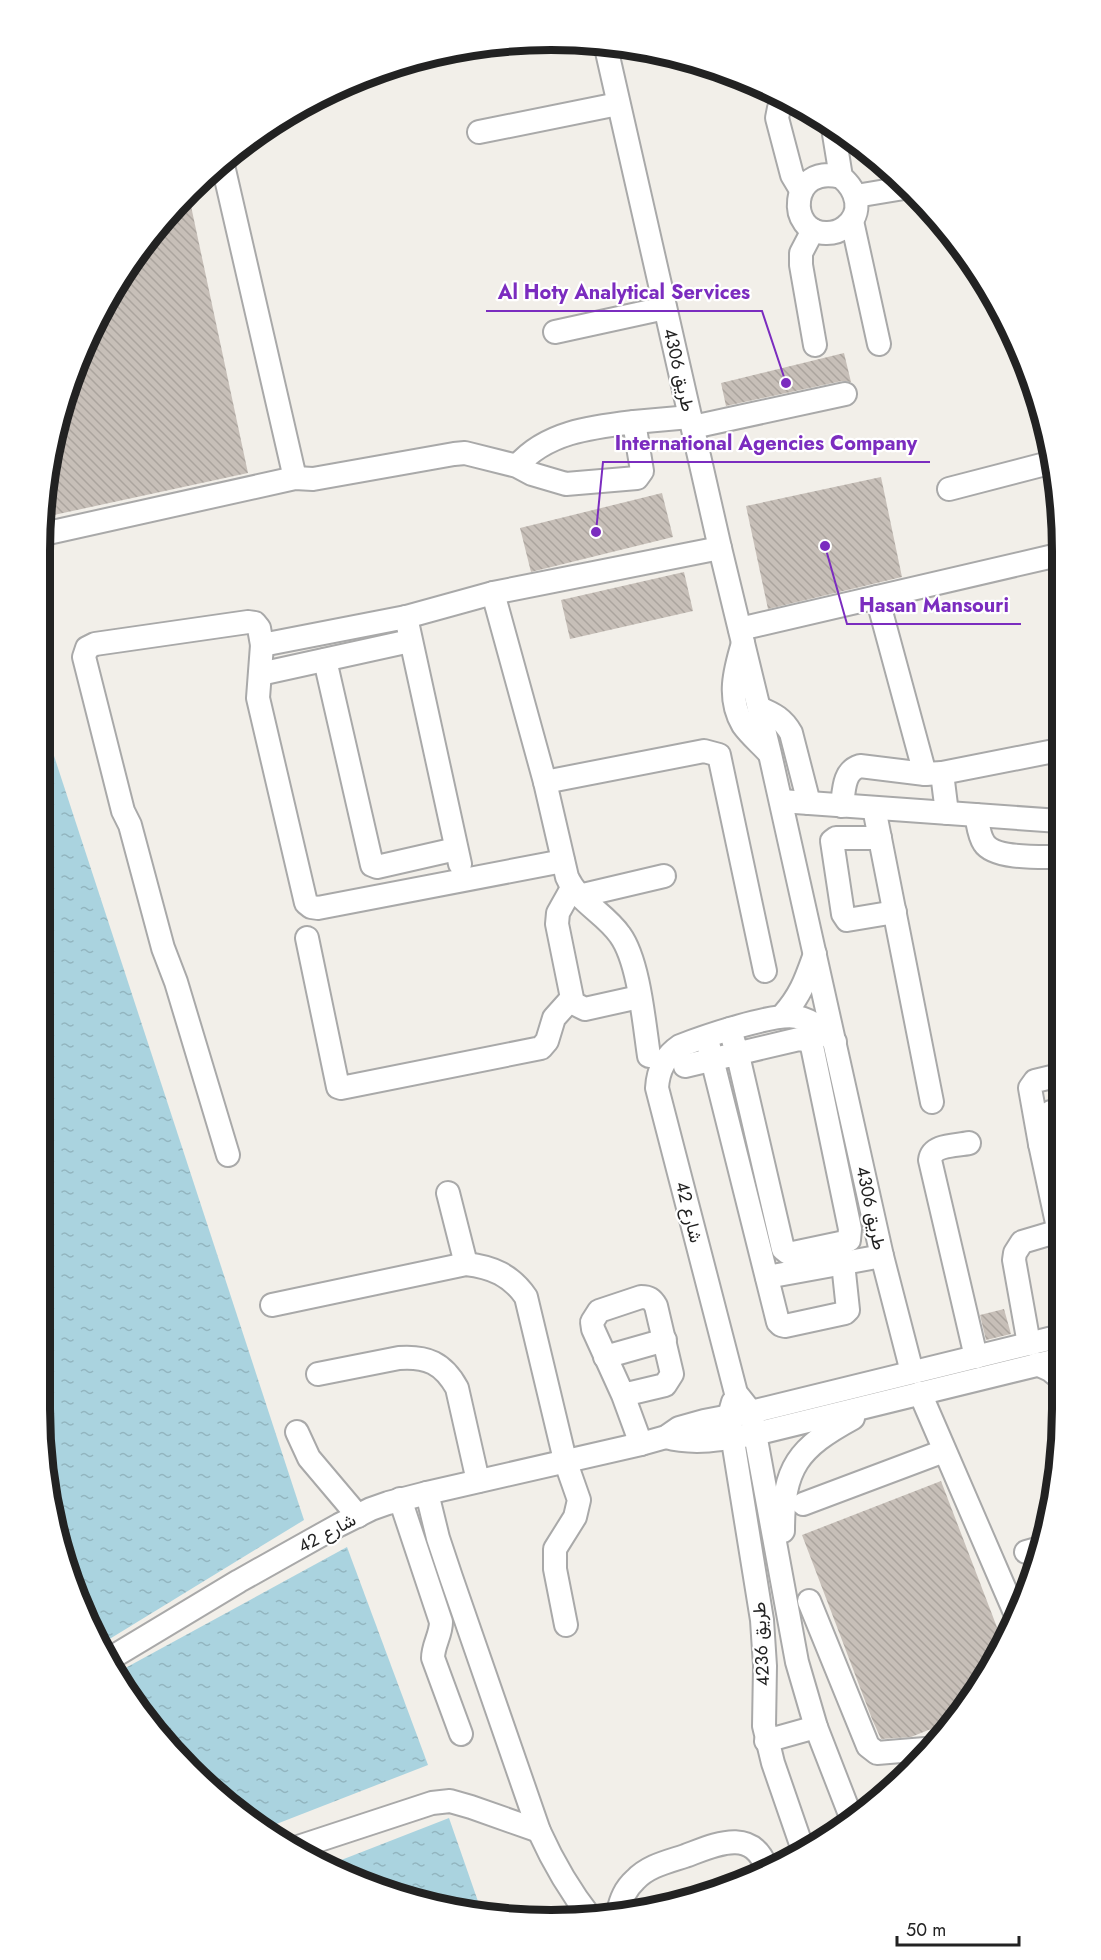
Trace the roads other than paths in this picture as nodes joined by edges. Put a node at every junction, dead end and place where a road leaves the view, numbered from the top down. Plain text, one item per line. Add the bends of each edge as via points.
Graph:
1 (607, 53) edge
2 (618, 104) junction
3 (781, 106) edge
4 (479, 132) dead end
5 (835, 138) edge
6 (224, 171) edge
7 (841, 177) junction
8 (897, 189) edge
9 (801, 190) junction
10 (856, 196) junction
11 (852, 221) junction
12 (813, 230) junction
13 (665, 308) junction
14 (555, 332) dead end
15 (879, 344) dead end
16 (815, 345) dead end
17 (845, 394) dead end
18 (634, 422) junction
19 (692, 422) junction
20 (1044, 464) edge
21 (517, 466) junction
22 (296, 478) junction
23 (949, 489) dead end
24 (51, 532) edge
25 (720, 548) junction
26 (1052, 556) edge
27 (493, 593) junction
28 (877, 597) junction
29 (406, 617) junction
30 (742, 635) junction
31 (410, 641) junction
32 (262, 645) junction
33 (325, 660) junction
34 (260, 674) junction
35 (759, 708) junction
36 (1052, 751) edge
37 (770, 754) junction
38 (934, 774) junction
39 (545, 782) junction
40 (781, 801) junction
41 (809, 803) junction
42 (842, 806) junction
43 (874, 808) junction
44 (946, 813) junction
45 (976, 815) junction
46 (1024, 819) junction
47 (1052, 821) edge
48 (880, 838) junction
49 (456, 849) junction
50 (1024, 856) junction
51 (1052, 857) edge
52 (563, 861) junction
53 (664, 876) dead end
54 (463, 879) junction
55 (575, 892) junction
56 (895, 912) junction
57 (307, 938) dead end
58 (815, 952) junction
59 (765, 971) dead end
60 (639, 997) junction
61 (571, 999) junction
62 (783, 1015) junction
63 (730, 1029) junction
64 (706, 1037) junction
65 (837, 1049) junction
66 (737, 1054) junction
67 (814, 1054) junction
68 (713, 1060) junction
69 (655, 1061) junction
70 (685, 1066) dead end
71 (1052, 1077) edge
72 (932, 1102) dead end
73 (969, 1143) dead end
74 (228, 1155) dead end
75 (1052, 1182) edge
76 (448, 1193) dead end
77 (1052, 1236) edge
78 (882, 1256) junction
79 (843, 1263) junction
80 (466, 1264) junction
81 (767, 1277) junction
82 (272, 1305) dead end
83 (665, 1340) junction
84 (1052, 1341) edge
85 (1033, 1354) junction
86 (605, 1357) junction
87 (976, 1357) junction
88 (1052, 1357) edge
89 (912, 1372) junction
90 (1052, 1372) edge
91 (318, 1374) dead end
92 (920, 1393) junction
93 (623, 1395) junction
94 (878, 1405) junction
95 (742, 1425) junction
96 (297, 1432) dead end
97 (641, 1444) junction
98 (944, 1451) junction
99 (565, 1460) junction
100 (478, 1481) junction
101 (426, 1492) junction
102 (400, 1499) junction
103 (803, 1504) dead end
104 (358, 1516) junction
105 (783, 1578) junction
106 (809, 1601) dead end
107 (1011, 1605) edge
108 (566, 1625) dead end
109 (115, 1656) edge
110 (816, 1727) junction
111 (461, 1734) dead end
112 (766, 1741) junction
113 (918, 1750) edge
114 (849, 1811) edge
115 (539, 1831) junction
116 (801, 1843) edge
117 (304, 1845) edge
118 (765, 1862) edge
119 (620, 1905) edge
120 (584, 1909) edge

1 - 2 street, طريق 4306
2 - 4 street
2 - 13 street, طريق 4306
3 - 9 street via 777,118 792,175
5 - 7 street
6 - 22 street
7 - 9 street via 819,175
7 - 10 street
8 - 10 street
9 - 12 street via 799,212
10 - 11 street
11 - 12 street via 834,232
11 - 15 street
12 - 16 street via 801,253 801,265
13 - 14 street
13 - 19 street, طريق 4306
17 - 19 street
18 - 19 street
18 - 21 street via 598,426 549,441 536,447
18 - 21 street via 642,471 637,477 566,484
19 - 25 street, طريق 4306
20 - 23 street
21 - 22 street via 465,453 313,479
22 - 24 street
25 - 27 street
25 - 30 street, طريق 4306
26 - 28 street
27 - 29 street
27 - 39 street
28 - 30 street
28 - 38 street
29 - 31 street
29 - 32 street
30 - 35 street, طريق 4306
30 - 37 street via 734,675 736,708 744,725
31 - 33 street
31 - 49 street
32 - 34 street
32 - 74 street via 259,628 248,622 95,644 87,648 84,657 123,811
33 - 34 street
33 - 49 street via 372,865
34 - 54 street via 258,698 306,903 318,908
35 - 37 street, طريق 4306
35 - 41 street via 780,718 791,733
36 - 38 street
37 - 40 street, طريق 4306
38 - 42 street via 854,768 847,776
38 - 44 street
39 - 52 street
39 - 59 street via 704,751 718,755
40 - 41 street
40 - 58 street, طريق 4306
41 - 42 street
42 - 43 street
43 - 44 street
43 - 48 street
44 - 45 street
45 - 46 street
45 - 50 street via 988,848
46 - 47 street
46 - 50 street
48 - 56 street
48 - 56 street via 832,841 843,914 847,920
49 - 54 street
50 - 51 street
52 - 54 street
52 - 55 street
53 - 55 street
55 - 60 street, شارع 42 via 619,932 634,965
55 - 61 street via 558,913 557,924
56 - 72 street
57 - 61 street via 341,1088 541,1048 554,1018
58 - 62 street, طريق 4306 via 805,985
58 - 65 street, طريق 4306
60 - 61 street via 585,1009
60 - 69 street, شارع 42
62 - 63 street
62 - 65 street via 810,1021 821,1028
63 - 64 street
63 - 66 street
64 - 68 street
64 - 69 street
65 - 67 street
65 - 78 street, طريق 4306
66 - 67 street via 799,1039 812,1046
66 - 67 street via 783,1249 791,1253 845,1242 850,1236
66 - 68 street
68 - 70 street
68 - 81 street
69 - 95 street, شارع 42 via 657,1089
71 - 75 street via 1035,1081 1030,1088 1042,1108 1040,1144
73 - 87 street via 937,1149 930,1160
76 - 80 street
77 - 85 street via 1022,1242 1015,1253
78 - 79 street
78 - 89 street, طريق 4306
79 - 81 street
79 - 81 street via 848,1310 785,1326 778,1322
80 - 82 street
80 - 99 street via 497,1270 519,1287 526,1298
83 - 86 street
83 - 86 street via 657,1306 651,1299 641,1297 599,1311 594,1317 593,1329
83 - 93 street via 672,1370 668,1382
84 - 85 street, شارع 42
85 - 87 street, شارع 42
85 - 88 street, شارع 42
85 - 90 street
85 - 92 street, شارع 42
86 - 93 street
87 - 89 street, شارع 42
89 - 95 street, شارع 42
91 - 100 street via 406,1358 425,1359 438,1365 457,1388
92 - 94 street, شارع 42
92 - 98 street
93 - 97 street
94 - 95 street, شارع 42
94 - 105 street via 813,1443 797,1460 784,1503
95 - 97 street, شارع 42 via 680,1441 666,1437
95 - 105 street, طريق 4236
95 - 112 street, طريق 4236 via 762,1620
96 - 104 street via 309,1458
97 - 99 street, شارع 42
98 - 103 street
98 - 107 street
99 - 100 street, شارع 42
99 - 108 street via 579,1500 575,1517 555,1549
100 - 101 street, شارع 42
101 - 102 street, شارع 42
101 - 115 street via 450,1577
102 - 104 street, شارع 42
102 - 111 street via 441,1622 433,1658
104 - 109 street, شارع 42
105 - 110 street, طريق 4236 via 797,1662
106 - 113 street via 868,1746 877,1753
110 - 112 street
110 - 114 street, طريق 4236
112 - 116 street, طريق 4236
115 - 117 street via 450,1801 432,1803
115 - 120 street via 555,1866
118 - 119 street via 754,1848 726,1841 650,1868 625,1891

